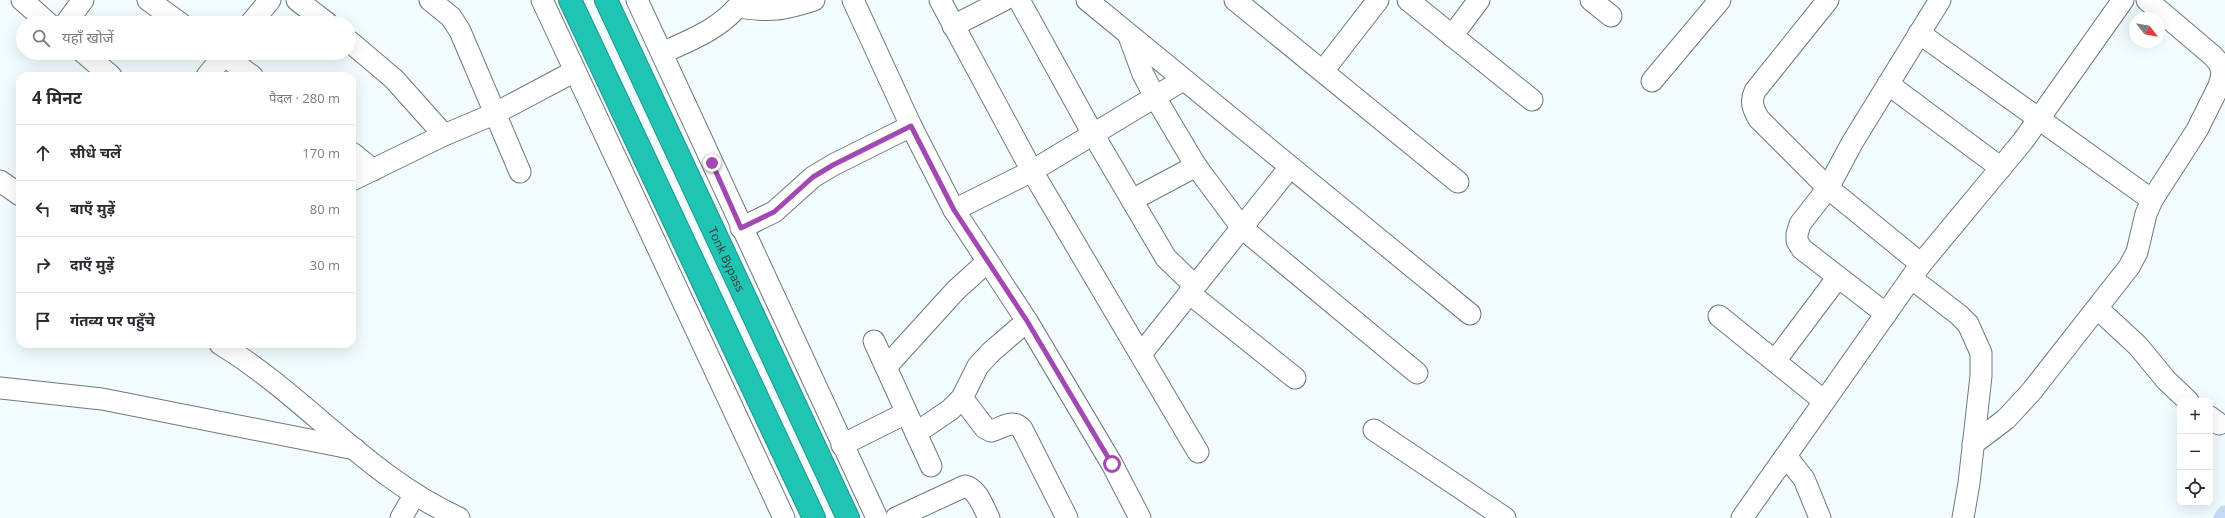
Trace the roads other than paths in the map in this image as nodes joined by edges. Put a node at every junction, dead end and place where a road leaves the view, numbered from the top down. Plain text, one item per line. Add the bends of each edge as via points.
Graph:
1 (22, 0) edge
2 (83, 0) edge
3 (148, 0) edge
4 (270, 0) edge
5 (297, 0) edge
6 (430, 0) edge
7 (542, 0) edge
8 (570, 0) edge
9 (606, 0) edge
10 (638, 0) edge
11 (814, 0) edge
12 (853, 0) edge
13 (940, 0) edge
14 (1004, 0) edge
15 (1019, 0) edge
16 (1087, 0) edge
17 (1236, 0) edge
18 (1378, 0) edge
19 (1408, 0) edge
20 (1479, 0) edge
21 (1591, 0) edge
22 (1720, 0) edge
23 (1828, 0) edge
24 (1940, 0) edge
25 (2123, 0) edge
26 (2147, 0) edge
27 (740, 4) edge
28 (40, 16) edge
29 (71, 16) edge
30 (170, 16) edge
31 (257, 16) edge
32 (318, 16) edge
33 (1611, 16) dead end
34 (953, 26) junction
35 (1920, 33) junction
36 (1129, 36) junction
37 (1452, 36) junction
38 (356, 47) edge
39 (662, 53) junction
40 (92, 60) edge
41 (219, 60) edge
42 (232, 60) edge
43 (2222, 63) edge
44 (575, 71) junction
45 (1323, 71) junction
46 (106, 72) edge
47 (210, 72) edge
48 (247, 72) edge
49 (1184, 80) junction
50 (1652, 81) dead end
51 (1888, 84) junction
52 (1155, 97) junction
53 (1532, 100) dead end
54 (494, 114) junction
55 (2039, 119) junction
56 (911, 126) junction
57 (1093, 134) junction
58 (444, 135) junction
59 (356, 156) edge
60 (1196, 166) junction
61 (1290, 167) junction
62 (2001, 168) junction
63 (373, 170) junction
64 (1032, 171) junction
65 (520, 172) dead end
66 (356, 178) edge
67 (0, 181) edge
68 (1458, 182) dead end
69 (1828, 188) junction
70 (16, 191) edge
71 (1132, 200) junction
72 (2152, 200) junction
73 (954, 210) junction
74 (741, 228) junction
75 (1242, 228) junction
76 (987, 262) junction
77 (1916, 271) junction
78 (1838, 277) junction
79 (1192, 289) junction
80 (2098, 309) junction
81 (1470, 314) dead end
82 (1886, 314) junction
83 (1719, 316) dead end
84 (1027, 321) junction
85 (874, 341) dead end
86 (226, 348) edge
87 (1140, 354) junction
88 (1775, 361) junction
89 (886, 367) junction
90 (1417, 372) dead end
91 (1294, 378) dead end
92 (0, 388) edge
93 (962, 398) junction
94 (2185, 398) edge
95 (1824, 401) junction
96 (906, 413) junction
97 (1374, 430) dead end
98 (916, 433) junction
99 (1973, 444) junction
100 (842, 445) junction
101 (355, 449) junction
102 (1198, 452) dead end
103 (1786, 456) junction
104 (931, 466) dead end
105 (416, 494) junction
106 (1500, 516) edge
107 (1136, 517) edge
108 (401, 518) edge
109 (459, 518) edge
110 (784, 518) edge
111 (814, 518) edge
112 (848, 518) edge
113 (877, 518) edge
114 (896, 518) edge
115 (989, 518) edge
116 (1067, 518) edge
117 (1742, 518) edge
118 (1820, 518) edge
119 (1963, 518) edge

1 - 28 street
2 - 29 street
3 - 30 street
4 - 31 street
5 - 32 street
6 - 54 street via 451,17 460,31
7 - 44 street
8 - 111 highway
9 - 112 highway, Tonk Bypass
10 - 39 street
11 - 27 street via 790,8 768,11
12 - 56 street
13 - 34 street
14 - 34 street
15 - 57 street
16 - 36 street
17 - 45 street
18 - 45 street
19 - 37 street
20 - 37 street
21 - 33 street
22 - 50 street
23 - 69 street via 1755,91 1751,100 1759,119
24 - 35 street
25 - 55 street
26 - 43 street
27 - 39 street via 722,23
34 - 64 street
35 - 51 street
35 - 55 street
36 - 49 street
36 - 52 street via 1143,74
37 - 53 street
38 - 58 street via 394,79
39 - 74 street
40 - 46 street
41 - 47 street
42 - 48 street
43 - 72 street via 2219,86 2201,124
44 - 54 street
44 - 110 street
45 - 68 street
49 - 52 street
49 - 61 street
51 - 62 street
51 - 69 street
52 - 57 street
52 - 60 street
54 - 58 street
54 - 65 street
55 - 62 street
55 - 72 street
56 - 73 street
56 - 74 street via 833,165 813,177 774,212
57 - 64 street
57 - 71 street
58 - 63 street
59 - 63 street
60 - 71 street
60 - 75 street
61 - 75 street
61 - 81 street
62 - 77 street
63 - 66 street
64 - 73 street
64 - 87 street
67 - 70 street
69 - 77 street
69 - 78 street via 1800,224 1796,234 1802,249
71 - 79 street via 1166,258
72 - 80 street via 2137,252 2129,268
73 - 76 street
74 - 100 street
75 - 79 street
75 - 90 street
76 - 84 street
76 - 89 street via 956,290
77 - 82 street
77 - 99 street via 1968,324 1981,353 1981,376
78 - 82 street
78 - 88 street
79 - 87 street
79 - 91 street
80 - 94 street via 2138,346
80 - 99 street via 2016,408 1992,432
82 - 95 street
83 - 88 street
84 - 93 street via 978,366
84 - 107 street via 1112,464
85 - 89 street
86 - 101 street
87 - 102 street
88 - 95 street
89 - 96 street
92 - 101 street via 102,399
93 - 98 street via 950,410
93 - 116 street via 984,428 991,431 1012,422 1018,424
95 - 103 street
96 - 98 street
96 - 100 street
97 - 106 street
98 - 104 street
99 - 119 street
100 - 113 street
101 - 105 street
103 - 117 street
103 - 118 street via 1804,479
105 - 108 street
105 - 109 street
114 - 115 street via 965,486 971,487 975,492

